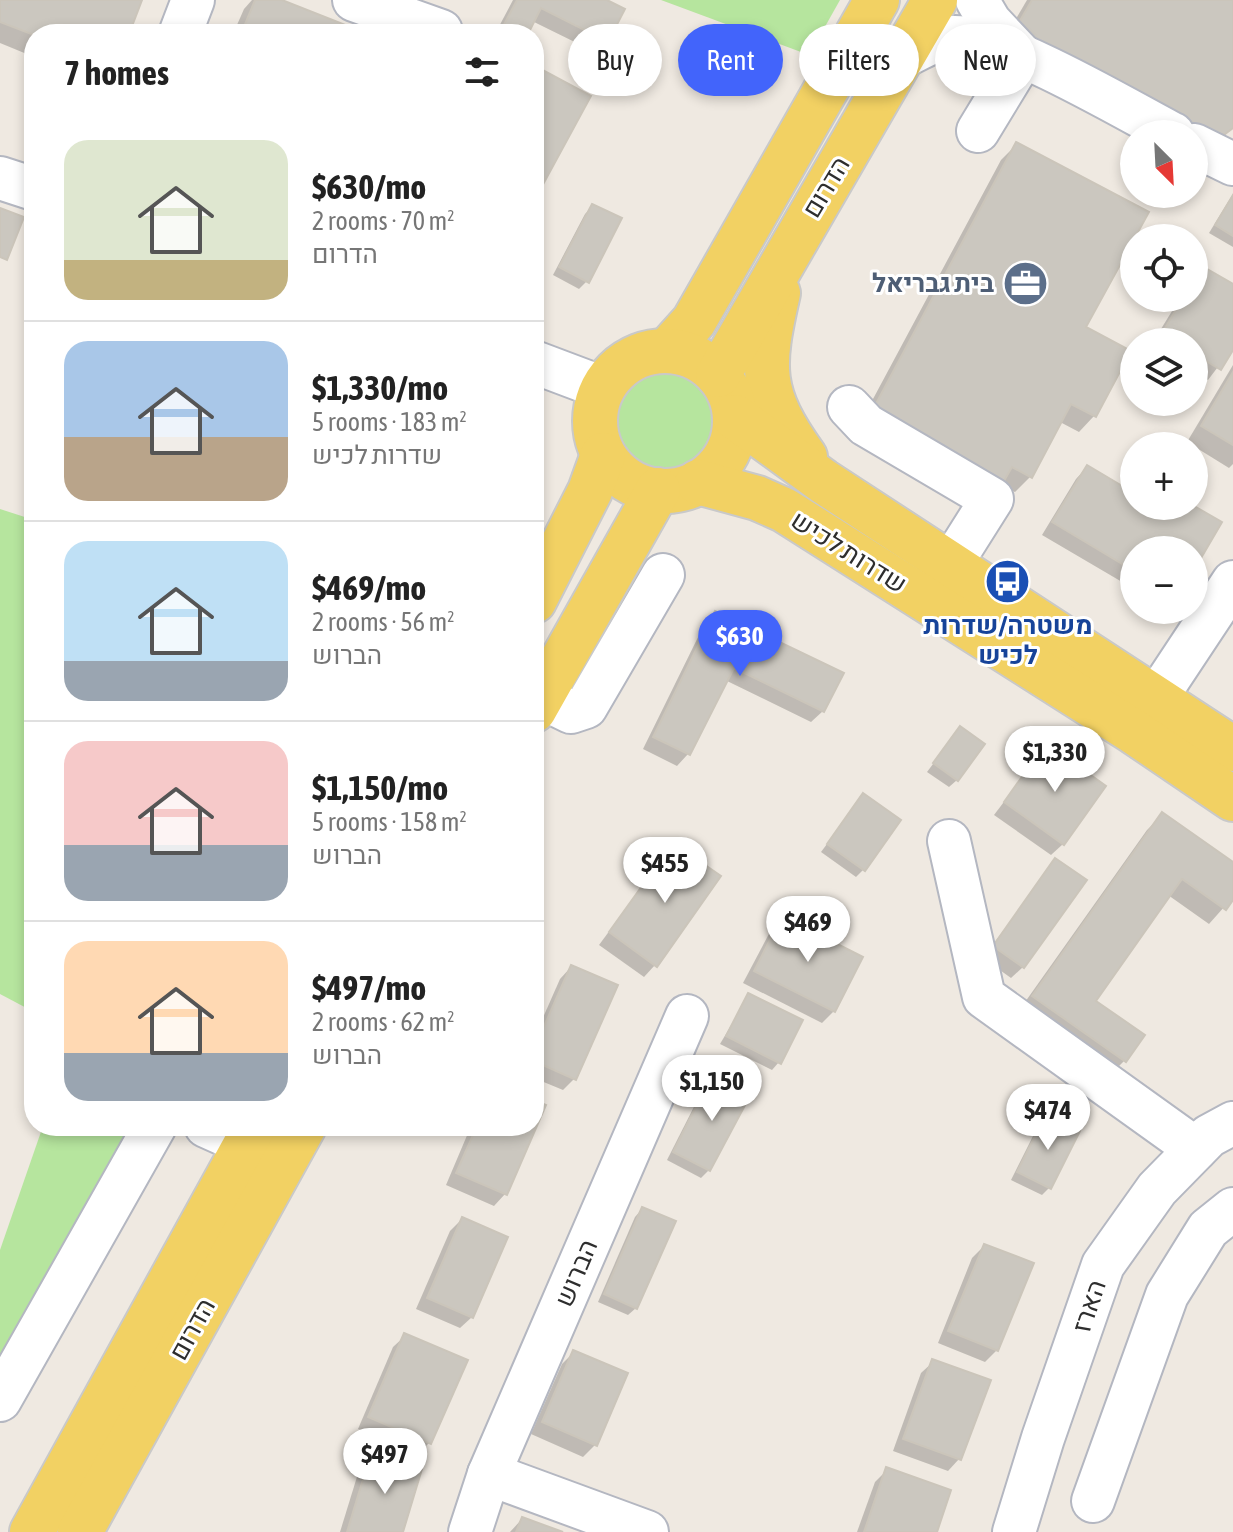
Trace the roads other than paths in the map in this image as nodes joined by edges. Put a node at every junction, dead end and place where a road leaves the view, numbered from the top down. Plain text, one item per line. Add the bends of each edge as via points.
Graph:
1 (193, 0) edge
2 (354, 0) edge
3 (877, 0) edge
4 (935, 0) edge
5 (977, 0) edge
6 (184, 24) edge
7 (421, 24) edge
8 (992, 24) edge
9 (919, 28) edge
10 (1036, 64) edge
11 (880, 96) edge
12 (999, 96) edge
13 (1146, 120) edge
14 (978, 131) dead end
15 (1208, 152) edge
16 (1233, 164) edge
17 (0, 178) edge
18 (24, 186) edge
19 (787, 254) junction
20 (667, 351) junction
21 (544, 366) edge
22 (718, 375) junction
23 (603, 388) junction
24 (849, 407) dead end
25 (735, 417) junction
26 (603, 455) junction
27 (823, 481) junction
28 (678, 486) junction
29 (951, 564) junction
30 (663, 575) dead end
31 (544, 581) edge
32 (1233, 582) edge
33 (544, 688) edge
34 (544, 703) edge
35 (1146, 714) junction
36 (1233, 749) edge
37 (1233, 799) edge
38 (949, 841) dead end
39 (687, 1016) dead end
40 (1233, 1123) edge
41 (149, 1136) edge
42 (250, 1136) edge
43 (298, 1136) edge
44 (1196, 1149) junction
45 (1157, 1189) junction
46 (1220, 1219) edge
47 (0, 1400) edge
48 (489, 1474) junction
49 (1093, 1501) dead end
50 (32, 1532) edge
51 (80, 1532) edge
52 (470, 1532) edge
53 (647, 1532) edge
54 (1014, 1532) edge

1 - 6 street
2 - 7 street
3 - 20 main road, הדרום via 694,321
4 - 9 main road, הדרום
5 - 8 street
10 - 13 street
11 - 19 main road, הדרום
12 - 14 street
15 - 16 street
17 - 18 street
19 - 22 main road, הדרום
19 - 27 main road via 767,342 765,377 774,410
20 - 22 main road via 695,358
20 - 23 main road via 630,360
21 - 23 street
22 - 25 main road
23 - 26 main road via 596,410
24 - 29 street via 866,425 992,499
25 - 27 main road, שדרות לכיש
25 - 28 main road via 722,461
26 - 28 main road via 626,479
26 - 31 main road
27 - 29 main road, שדרות לכיש
28 - 33 main road
28 - 35 main road, שדרות לכיש via 757,498 784,510
29 - 35 main road, שדרות לכיש
30 - 34 street via 586,707 571,712
32 - 35 street
35 - 36 main road, שדרות לכיש
35 - 37 main road, שדרות לכיש
38 - 44 street via 984,997
39 - 48 street, הברוש
40 - 44 street, הארז
41 - 47 street
42 - 50 main road, הדרום
43 - 51 main road, הדרום
44 - 45 street, הארז
45 - 46 street
45 - 54 street, הארז via 1103,1265
46 - 49 street via 1167,1295
48 - 52 street, הברוש
48 - 53 street

